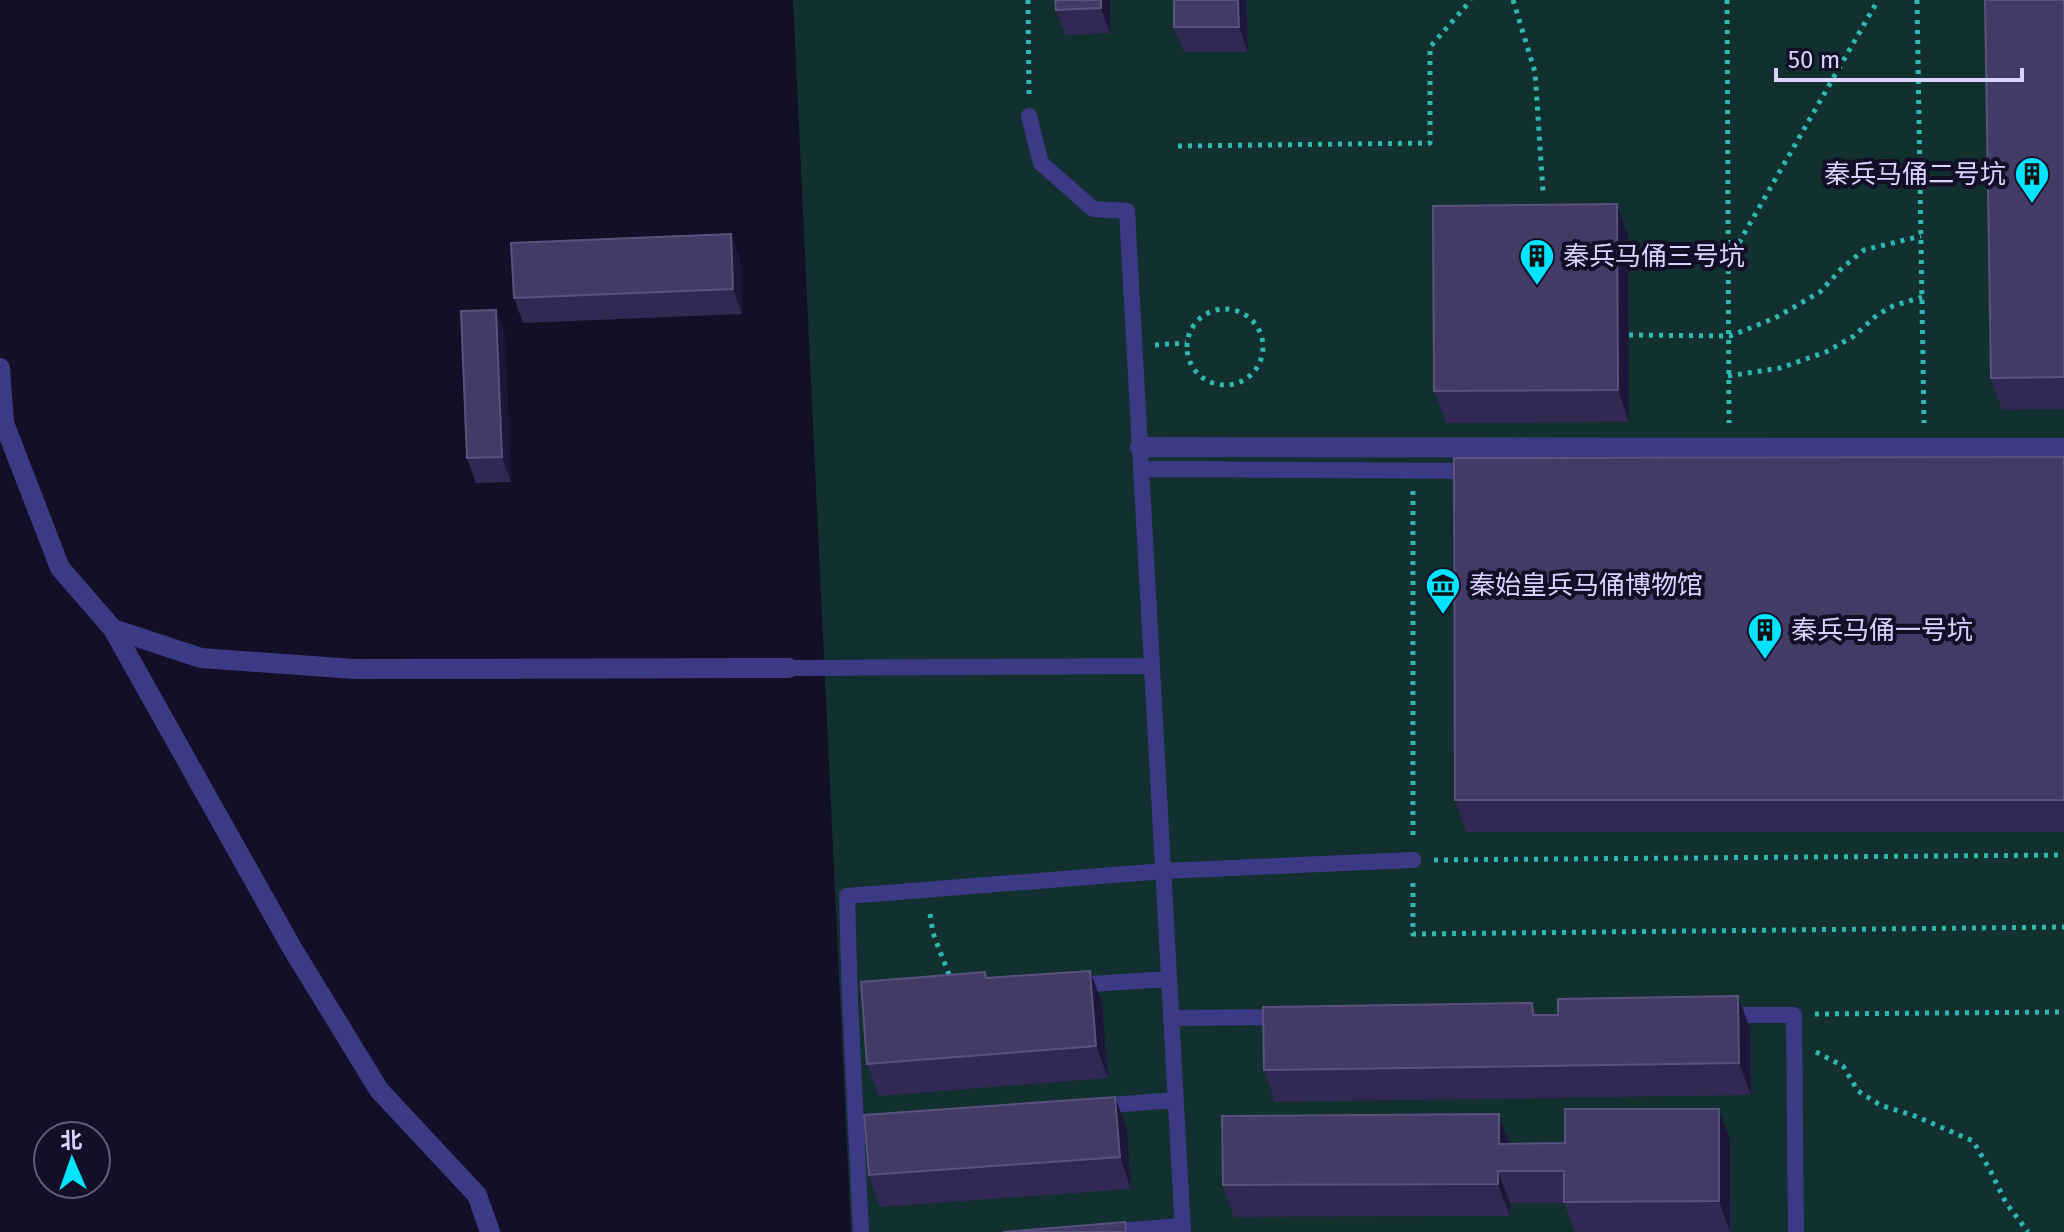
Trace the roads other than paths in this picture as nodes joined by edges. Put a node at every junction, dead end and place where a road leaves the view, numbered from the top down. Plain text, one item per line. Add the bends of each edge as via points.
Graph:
1 (1029, 116) road end
2 (0, 368) edge
3 (1140, 447) junction
4 (2064, 448) edge
5 (1142, 469) junction
6 (1492, 471) edge
7 (113, 629) junction
8 (1152, 666) junction
9 (789, 668) joint
10 (1413, 860) road end
11 (1164, 871) junction
12 (1169, 979) junction
13 (1063, 986) edge
14 (1714, 1015) edge
15 (1299, 1017) edge
16 (1172, 1018) junction
17 (1176, 1100) junction
18 (1085, 1107) edge
19 (1183, 1229) edge
20 (490, 1232) edge
21 (861, 1232) edge
22 (1102, 1232) edge
23 (1796, 1232) edge

1 - 3 lane via 1041,163 1093,209 1127,211
2 - 7 street via 4,423 60,568
3 - 4 street
3 - 5 lane
5 - 6 lane
5 - 8 lane
7 - 9 street via 201,658 354,669
7 - 20 street via 292,948 379,1090 477,1195
8 - 9 lane
8 - 11 lane
10 - 11 lane
11 - 12 lane
11 - 21 lane via 847,896 863,1123
12 - 13 lane
12 - 16 lane
14 - 23 lane via 1794,1015
15 - 16 lane
16 - 17 lane
17 - 18 lane
17 - 19 lane
19 - 22 lane

